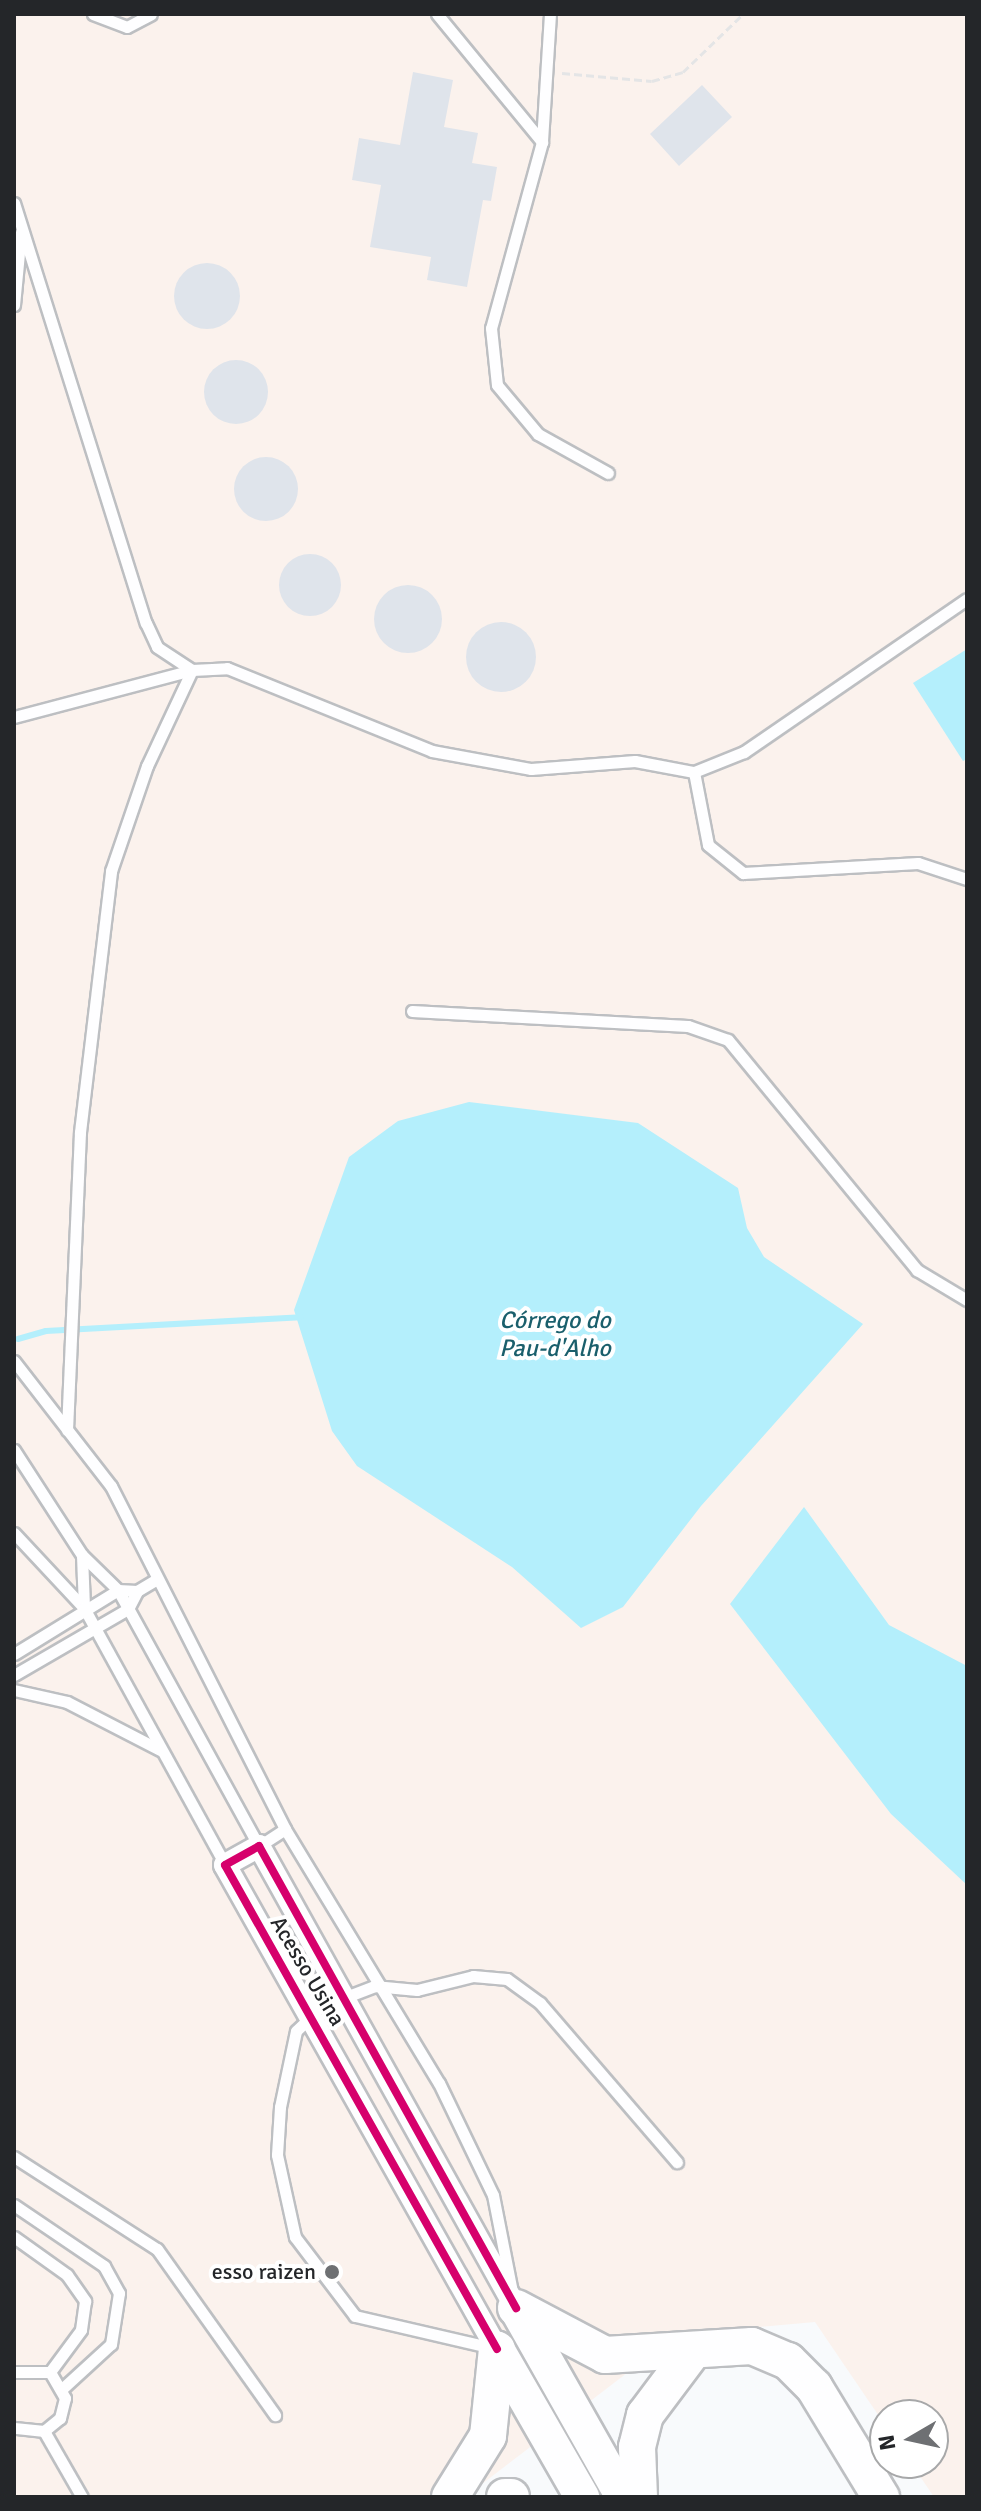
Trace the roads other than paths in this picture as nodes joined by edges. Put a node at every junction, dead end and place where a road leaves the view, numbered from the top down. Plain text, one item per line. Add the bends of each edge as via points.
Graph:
1 (93, 14) edge
2 (151, 14) edge
3 (437, 14) edge
4 (550, 14) edge
5 (542, 142) junction
6 (14, 203) edge
7 (18, 231) edge
8 (14, 305) edge
9 (608, 473) dead end
10 (967, 599) edge
11 (192, 670) junction
12 (14, 717) edge
13 (694, 772) junction
14 (967, 879) edge
15 (412, 1011) dead end
16 (967, 1300) edge
17 (14, 1361) edge
18 (67, 1430) junction
19 (14, 1450) edge
20 (14, 1533) edge
21 (82, 1555) junction
22 (155, 1580) junction
23 (118, 1590) junction
24 (137, 1591) junction
25 (84, 1608) junction
26 (128, 1609) junction
27 (95, 1629) junction
28 (14, 1654) edge
29 (14, 1675) edge
30 (14, 1690) edge
31 (160, 1751) junction
32 (285, 1829) junction
33 (259, 1846) junction
34 (225, 1865) junction
35 (374, 1986) junction
36 (346, 1997) junction
37 (314, 2015) junction
38 (14, 2157) edge
39 (677, 2162) dead end
40 (14, 2205) edge
41 (14, 2237) edge
42 (514, 2304) junction
43 (497, 2349) junction
44 (693, 2351) junction
45 (14, 2372) edge
46 (50, 2372) junction
47 (63, 2388) junction
48 (275, 2415) dead end
49 (44, 2431) junction
50 (17, 2433) edge
51 (82, 2497) edge
52 (450, 2497) edge
53 (582, 2497) edge
54 (623, 2497) edge
55 (639, 2497) edge
56 (881, 2497) edge

1 - 2 lane via 127,27
3 - 5 lane
4 - 5 lane
5 - 9 lane via 491,328 497,385 538,434
6 - 7 lane
7 - 8 lane
7 - 11 lane via 146,623 157,647
10 - 13 lane via 744,752
11 - 12 lane
11 - 13 lane via 227,668 432,751 531,769 635,761
11 - 18 lane via 147,766 111,871 90,1012
13 - 14 lane via 708,845 743,873 918,863
15 - 16 lane via 688,1026 728,1040 917,1270
17 - 18 lane
18 - 22 lane via 111,1486
19 - 21 lane
20 - 25 lane
21 - 23 lane, Acesso Usina
21 - 25 lane, Acesso Usina
22 - 24 lane
22 - 32 lane
23 - 24 lane
23 - 25 lane
23 - 26 lane, Acesso Usina
24 - 26 lane
25 - 27 lane, Acesso Usina
25 - 28 lane
26 - 27 lane
26 - 33 lane, Acesso Usina
27 - 29 lane
27 - 31 lane, Acesso Usina
30 - 31 lane via 67,1702
31 - 34 lane, Acesso Usina
32 - 33 lane
32 - 35 lane
33 - 34 street
33 - 36 street, Acesso Usina
34 - 37 street, Acesso Usina
35 - 36 lane
35 - 39 lane via 507,1979 540,2003
35 - 42 lane via 439,2083 493,2195
36 - 37 street
36 - 42 street, Acesso Usina
37 - 43 street, Acesso Usina
37 - 43 lane via 296,2031 280,2107 277,2155 295,2237 355,2316
38 - 48 lane via 157,2249
40 - 47 lane via 104,2266 119,2293 111,2344
41 - 46 lane via 67,2275 85,2301 81,2330
42 - 44 highway via 605,2355
42 - 54 main road, Acesso Usina
43 - 52 highway via 488,2436
43 - 53 main road, Acesso Usina
44 - 55 highway via 645,2415 637,2447
44 - 56 highway via 752,2346 788,2361 814,2387
45 - 46 lane
46 - 47 lane
47 - 49 lane via 64,2409
49 - 50 lane
49 - 51 lane

